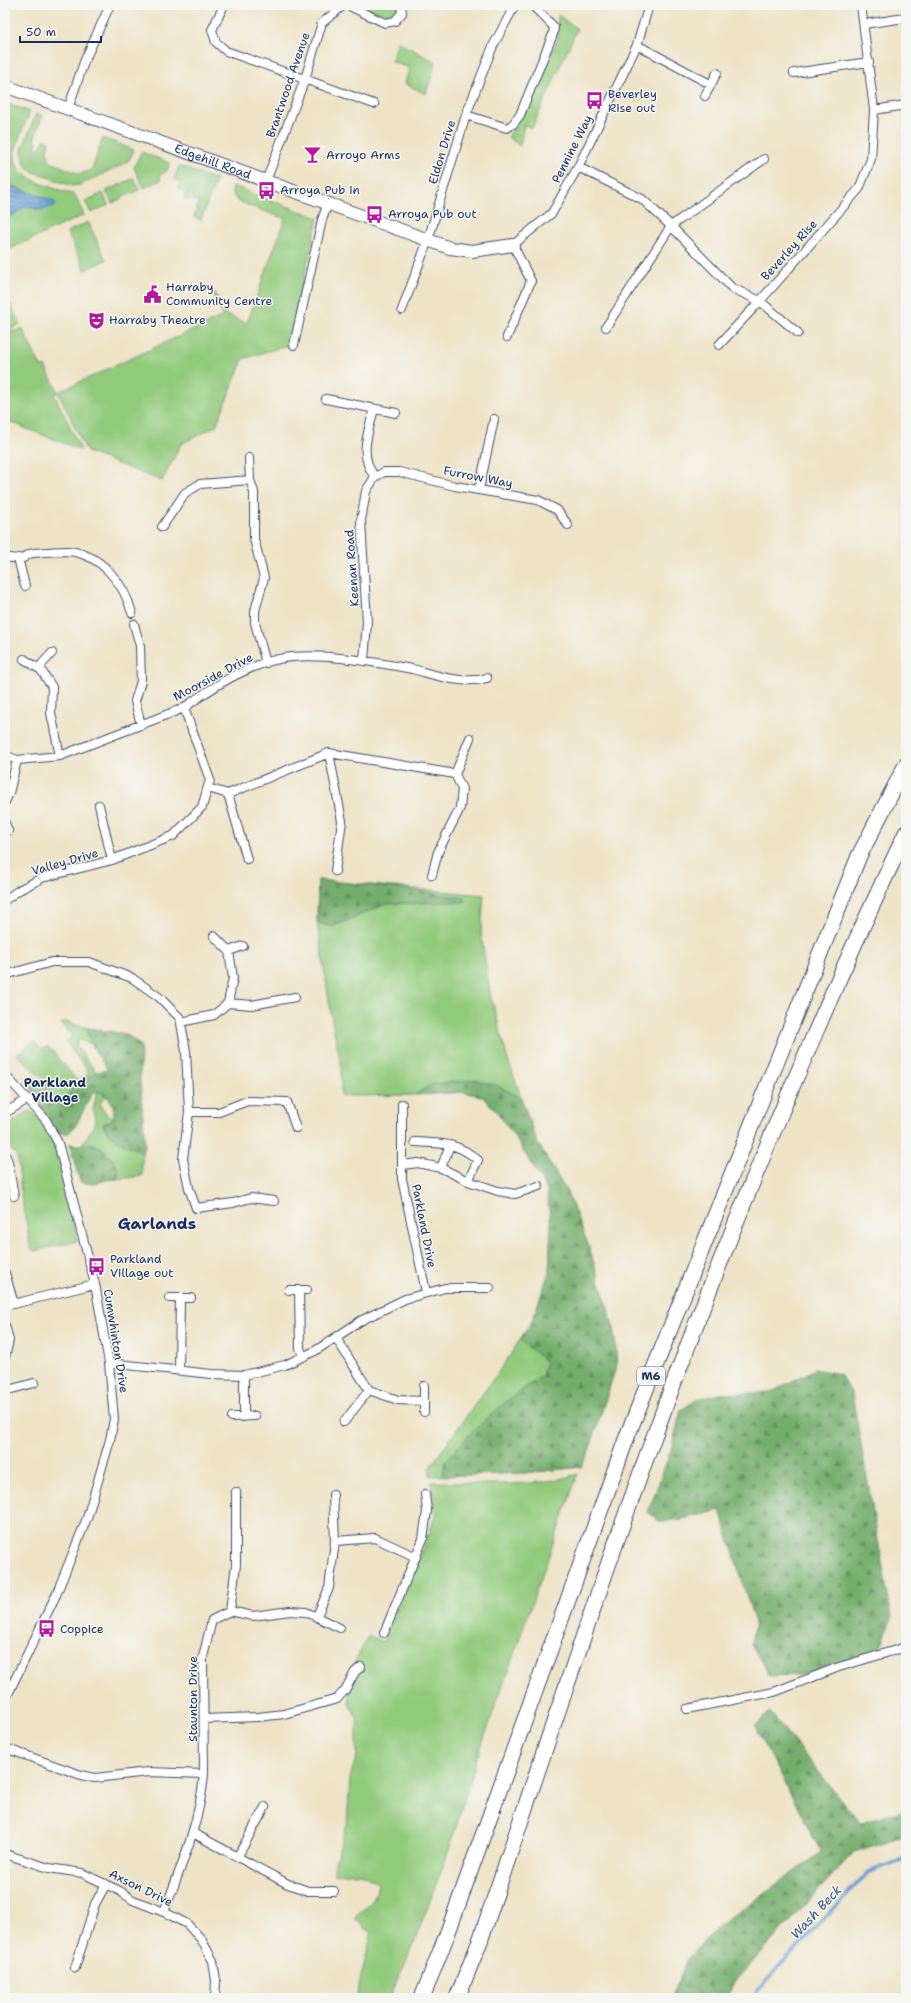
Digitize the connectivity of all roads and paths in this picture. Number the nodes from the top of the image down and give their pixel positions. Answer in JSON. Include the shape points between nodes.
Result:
{"nodes":[{"id":1,"x":110,"y":5,"type":"edge"},
{"id":2,"x":224,"y":5,"type":"edge"},
{"id":3,"x":345,"y":5,"type":"edge"},
{"id":4,"x":401,"y":5,"type":"edge"},
{"id":5,"x":515,"y":5,"type":"edge"},
{"id":6,"x":532,"y":5,"type":"edge"},
{"id":7,"x":649,"y":5,"type":"edge"},
{"id":8,"x":861,"y":5,"type":"edge"},
{"id":9,"x":905,"y":18,"type":"edge"},
{"id":10,"x":864,"y":24,"type":"junction"},
{"id":11,"x":637,"y":45,"type":"junction"},
{"id":12,"x":869,"y":62,"type":"junction"},
{"id":13,"x":717,"y":73,"type":"dead end"},
{"id":14,"x":794,"y":73,"type":"dead end"},
{"id":15,"x":304,"y":78,"type":"junction"},
{"id":16,"x":710,"y":84,"type":"junction"},
{"id":17,"x":5,"y":86,"type":"edge"},
{"id":18,"x":705,"y":96,"type":"dead end"},
{"id":19,"x":374,"y":104,"type":"dead end"},
{"id":20,"x":906,"y":105,"type":"edge"},
{"id":21,"x":68,"y":108,"type":"junction"},
{"id":22,"x":874,"y":110,"type":"junction"},
{"id":23,"x":466,"y":114,"type":"junction"},
{"id":24,"x":764,"y":159,"type":"dead end"},
{"id":25,"x":578,"y":166,"type":"junction"},
{"id":26,"x":266,"y":181,"type":"junction"},
{"id":27,"x":328,"y":203,"type":"junction"},
{"id":28,"x":671,"y":226,"type":"junction"},
{"id":29,"x":428,"y":240,"type":"junction"},
{"id":30,"x":513,"y":245,"type":"junction"},
{"id":31,"x":760,"y":300,"type":"junction"},
{"id":32,"x":402,"y":310,"type":"dead end"},
{"id":33,"x":606,"y":327,"type":"dead end"},
{"id":34,"x":798,"y":333,"type":"dead end"},
{"id":35,"x":508,"y":337,"type":"dead end"},
{"id":36,"x":294,"y":345,"type":"dead end"},
{"id":37,"x":719,"y":345,"type":"dead end"},
{"id":38,"x":326,"y":399,"type":"dead end"},
{"id":39,"x":374,"y":409,"type":"junction"},
{"id":40,"x":396,"y":413,"type":"dead end"},
{"id":41,"x":494,"y":419,"type":"dead end"},
{"id":42,"x":249,"y":458,"type":"dead end"},
{"id":43,"x":374,"y":477,"type":"junction"},
{"id":44,"x":250,"y":480,"type":"junction"},
{"id":45,"x":479,"y":490,"type":"junction"},
{"id":46,"x":568,"y":525,"type":"dead end"},
{"id":47,"x":162,"y":527,"type":"dead end"},
{"id":48,"x":5,"y":557,"type":"edge"},
{"id":49,"x":18,"y":558,"type":"junction"},
{"id":50,"x":25,"y":586,"type":"dead end"},
{"id":51,"x":132,"y":613,"type":"dead end"},
{"id":52,"x":134,"y":624,"type":"dead end"},
{"id":53,"x":52,"y":652,"type":"dead end"},
{"id":54,"x":24,"y":659,"type":"dead end"},
{"id":55,"x":364,"y":661,"type":"junction"},
{"id":56,"x":266,"y":663,"type":"junction"},
{"id":57,"x":41,"y":670,"type":"junction"},
{"id":58,"x":486,"y":678,"type":"dead end"},
{"id":59,"x":184,"y":708,"type":"junction"},
{"id":60,"x":141,"y":725,"type":"junction"},
{"id":61,"x":470,"y":738,"type":"dead end"},
{"id":62,"x":329,"y":753,"type":"junction"},
{"id":63,"x":5,"y":755,"type":"edge"},
{"id":64,"x":60,"y":756,"type":"junction"},
{"id":65,"x":17,"y":760,"type":"junction"},
{"id":66,"x":906,"y":765,"type":"edge"},
{"id":67,"x":455,"y":774,"type":"junction"},
{"id":68,"x":208,"y":788,"type":"junction"},
{"id":69,"x":228,"y":794,"type":"junction"},
{"id":70,"x":5,"y":802,"type":"edge"},
{"id":71,"x":99,"y":805,"type":"dead end"},
{"id":72,"x":906,"y":833,"type":"edge"},
{"id":73,"x":247,"y":859,"type":"dead end"},
{"id":74,"x":112,"y":860,"type":"junction"},
{"id":75,"x":335,"y":871,"type":"dead end"},
{"id":76,"x":432,"y":875,"type":"dead end"},
{"id":77,"x":5,"y":900,"type":"edge"},
{"id":78,"x":214,"y":936,"type":"dead end"},
{"id":79,"x":243,"y":946,"type":"dead end"},
{"id":80,"x":229,"y":951,"type":"junction"},
{"id":81,"x":5,"y":975,"type":"edge"},
{"id":82,"x":295,"y":997,"type":"dead end"},
{"id":83,"x":228,"y":1003,"type":"junction"},
{"id":84,"x":181,"y":1022,"type":"junction"},
{"id":85,"x":5,"y":1075,"type":"edge"},
{"id":86,"x":28,"y":1098,"type":"junction"},
{"id":87,"x":402,"y":1104,"type":"dead end"},
{"id":88,"x":189,"y":1112,"type":"junction"},
{"id":89,"x":5,"y":1113,"type":"edge"},
{"id":90,"x":296,"y":1128,"type":"dead end"},
{"id":91,"x":415,"y":1142,"type":"dead end"},
{"id":92,"x":450,"y":1145,"type":"junction"},
{"id":93,"x":5,"y":1154,"type":"edge"},
{"id":94,"x":402,"y":1165,"type":"junction"},
{"id":95,"x":442,"y":1168,"type":"junction"},
{"id":96,"x":468,"y":1181,"type":"junction"},
{"id":97,"x":539,"y":1186,"type":"dead end"},
{"id":98,"x":14,"y":1196,"type":"dead end"},
{"id":99,"x":274,"y":1201,"type":"dead end"},
{"id":100,"x":5,"y":1273,"type":"edge"},
{"id":101,"x":95,"y":1284,"type":"junction"},
{"id":102,"x":490,"y":1288,"type":"dead end"},
{"id":103,"x":289,"y":1290,"type":"dead end"},
{"id":104,"x":426,"y":1292,"type":"junction"},
{"id":105,"x":169,"y":1298,"type":"dead end"},
{"id":106,"x":180,"y":1298,"type":"junction"},
{"id":107,"x":191,"y":1298,"type":"dead end"},
{"id":108,"x":14,"y":1304,"type":"junction"},
{"id":109,"x":5,"y":1306,"type":"edge"},
{"id":110,"x":5,"y":1325,"type":"edge"},
{"id":111,"x":336,"y":1338,"type":"junction"},
{"id":112,"x":303,"y":1357,"type":"junction"},
{"id":113,"x":5,"y":1358,"type":"edge"},
{"id":114,"x":109,"y":1363,"type":"junction"},
{"id":115,"x":179,"y":1370,"type":"junction"},
{"id":116,"x":244,"y":1374,"type":"junction"},
{"id":117,"x":5,"y":1380,"type":"edge"},
{"id":118,"x":34,"y":1383,"type":"dead end"},
{"id":119,"x":424,"y":1386,"type":"dead end"},
{"id":120,"x":7,"y":1390,"type":"edge"},
{"id":121,"x":369,"y":1390,"type":"junction"},
{"id":122,"x":424,"y":1401,"type":"junction"},
{"id":123,"x":424,"y":1412,"type":"dead end"},
{"id":124,"x":255,"y":1416,"type":"dead end"},
{"id":125,"x":232,"y":1417,"type":"dead end"},
{"id":126,"x":244,"y":1417,"type":"junction"},
{"id":127,"x":344,"y":1422,"type":"dead end"},
{"id":128,"x":236,"y":1492,"type":"dead end"},
{"id":129,"x":425,"y":1494,"type":"dead end"},
{"id":130,"x":333,"y":1495,"type":"dead end"},
{"id":131,"x":335,"y":1541,"type":"junction"},
{"id":132,"x":416,"y":1557,"type":"junction"},
{"id":133,"x":230,"y":1611,"type":"junction"},
{"id":134,"x":316,"y":1616,"type":"junction"},
{"id":135,"x":340,"y":1628,"type":"dead end"},
{"id":136,"x":384,"y":1634,"type":"dead end"},
{"id":137,"x":906,"y":1647,"type":"edge"},
{"id":138,"x":361,"y":1667,"type":"dead end"},
{"id":139,"x":5,"y":1700,"type":"edge"},
{"id":140,"x":687,"y":1709,"type":"dead end"},
{"id":141,"x":204,"y":1719,"type":"junction"},
{"id":142,"x":5,"y":1748,"type":"edge"},
{"id":143,"x":204,"y":1774,"type":"junction"},
{"id":144,"x":265,"y":1807,"type":"dead end"},
{"id":145,"x":193,"y":1833,"type":"junction"},
{"id":146,"x":5,"y":1854,"type":"edge"},
{"id":147,"x":238,"y":1856,"type":"junction"},
{"id":148,"x":106,"y":1884,"type":"junction"},
{"id":149,"x":334,"y":1891,"type":"dead end"},
{"id":150,"x":164,"y":1912,"type":"junction"},
{"id":151,"x":75,"y":1968,"type":"dead end"},
{"id":152,"x":215,"y":1998,"type":"edge"},
{"id":153,"x":422,"y":1998,"type":"edge"},
{"id":154,"x":457,"y":1998,"type":"edge"}],
"edges":[{"from":1,"to":21,"type":"street","via":[[84,62]]},
{"from":2,"to":15,"type":"street","via":[[212,30],[220,47],[240,57]]},
{"from":3,"to":4,"type":"street","via":[[385,23],[395,21],[402,13]]},
{"from":3,"to":15,"type":"street","name":"Brantwood Avenue","via":[[322,23]]},
{"from":5,"to":23,"type":"street","name":"Eldon Drive","via":[[493,46]]},
{"from":6,"to":23,"type":"street","via":[[554,27],[520,115],[514,124],[507,128]]},
{"from":7,"to":11,"type":"street","name":"Pennine Way"},
{"from":8,"to":10,"type":"street","name":"Beverley Rise"},
{"from":9,"to":10,"type":"street"},
{"from":10,"to":12,"type":"street","name":"Beverley Rise"},
{"from":11,"to":16,"type":"street"},
{"from":11,"to":25,"type":"street","name":"Pennine Way"},
{"from":12,"to":14,"type":"street"},
{"from":12,"to":22,"type":"street","name":"Beverley Rise"},
{"from":13,"to":16,"type":"street"},
{"from":15,"to":19,"type":"street"},
{"from":15,"to":26,"type":"street","name":"Brantwood Avenue"},
{"from":16,"to":18,"type":"street"},
{"from":17,"to":21,"type":"street","name":"Edgehill Road"},
{"from":20,"to":22,"type":"street"},
{"from":21,"to":26,"type":"street","name":"Edgehill Road"},
{"from":22,"to":31,"type":"street","name":"Beverley Rise","via":[[871,159],[859,189]]},
{"from":23,"to":29,"type":"street","name":"Eldon Drive"},
{"from":24,"to":28,"type":"street"},
{"from":25,"to":28,"type":"street","via":[[642,199]]},
{"from":25,"to":30,"type":"street","name":"Pennine Way","via":[[552,213]]},
{"from":26,"to":27,"type":"street","name":"Edgehill Road"},
{"from":27,"to":29,"type":"street","name":"Edgehill Road"},
{"from":27,"to":36,"type":"street"},
{"from":28,"to":31,"type":"street","via":[[732,288]]},
{"from":28,"to":33,"type":"street"},
{"from":29,"to":30,"type":"street","name":"Edgehill Road","via":[[450,248],[472,251]]},
{"from":29,"to":32,"type":"street","name":"Eldon Drive"},
{"from":30,"to":35,"type":"street","via":[[531,281]]},
{"from":31,"to":34,"type":"street"},
{"from":31,"to":37,"type":"street","name":"Beverley Rise"},
{"from":38,"to":39,"type":"street"},
{"from":39,"to":40,"type":"street"},
{"from":39,"to":43,"type":"street","via":[[364,458]]},
{"from":41,"to":45,"type":"street"},
{"from":42,"to":44,"type":"street"},
{"from":43,"to":45,"type":"street","name":"Furrow Way","via":[[393,471]]},
{"from":43,"to":55,"type":"street","name":"Keenan Road","via":[[366,491],[360,521],[367,622]]},
{"from":44,"to":47,"type":"street","via":[[200,484],[185,493]]},
{"from":44,"to":56,"type":"street","via":[[254,492],[254,539],[264,578],[255,611],[255,623]]},
{"from":45,"to":46,"type":"street","name":"Furrow Way","via":[[545,502],[557,510]]},
{"from":48,"to":49,"type":"street"},
{"from":49,"to":50,"type":"street"},
{"from":49,"to":51,"type":"street","via":[[30,553],[68,551],[93,559],[118,583]]},
{"from":52,"to":60,"type":"street","via":[[140,646],[141,681],[135,701]]},
{"from":53,"to":57,"type":"street","via":[[42,664]]},
{"from":54,"to":57,"type":"street"},
{"from":55,"to":56,"type":"street","name":"Moorside Drive","via":[[296,657]]},
{"from":55,"to":58,"type":"street","name":"Moorside Drive","via":[[464,681]]},
{"from":56,"to":59,"type":"street","name":"Moorside Drive","via":[[199,696]]},
{"from":57,"to":64,"type":"street","via":[[52,687],[51,713]]},
{"from":59,"to":60,"type":"street","name":"Moorside Drive"},
{"from":59,"to":68,"type":"street","name":"Valley Drive","via":[[210,780]]},
{"from":60,"to":64,"type":"street","name":"Moorside Drive"},
{"from":61,"to":67,"type":"street"},
{"from":62,"to":67,"type":"street"},
{"from":62,"to":69,"type":"street"},
{"from":62,"to":75,"type":"street","via":[[342,821]]},
{"from":63,"to":65,"type":"street","name":"Moorside Drive"},
{"from":64,"to":65,"type":"street","name":"Moorside Drive"},
{"from":65,"to":70,"type":"street"},
{"from":66,"to":153,"type":"highway","number":"M6","via":[[859,856],[628,1434],[451,1925]]},
{"from":67,"to":76,"type":"street","via":[[462,789],[460,808],[438,852]]},
{"from":68,"to":69,"type":"street"},
{"from":68,"to":74,"type":"street","name":"Valley Drive","via":[[202,807],[173,836]]},
{"from":69,"to":73,"type":"street"},
{"from":71,"to":74,"type":"street","name":"Valley Drive"},
{"from":72,"to":154,"type":"highway","number":"M6","via":[[814,1038],[734,1227],[625,1517],[480,1941]]},
{"from":74,"to":77,"type":"street","name":"Valley Drive","via":[[42,878]]},
{"from":78,"to":80,"type":"street"},
{"from":79,"to":80,"type":"street"},
{"from":80,"to":83,"type":"street","via":[[233,978]]},
{"from":81,"to":84,"type":"street","via":[[52,962],[89,962],[132,978],[159,997]]},
{"from":82,"to":83,"type":"street","via":[[252,1006]]},
{"from":83,"to":84,"type":"street","via":[[214,1014]]},
{"from":84,"to":88,"type":"street","via":[[186,1051]]},
{"from":85,"to":86,"type":"street","name":"Cumwhinton Drive"},
{"from":86,"to":89,"type":"street"},
{"from":86,"to":101,"type":"street","name":"Cumwhinton Drive","via":[[46,1120],[58,1143]]},
{"from":87,"to":94,"type":"street","name":"Parkland Drive"},
{"from":88,"to":90,"type":"street","via":[[219,1112],[247,1101],[287,1102]]},
{"from":88,"to":99,"type":"street","via":[[183,1158],[196,1208],[251,1198]]},
{"from":91,"to":92,"type":"street"},
{"from":92,"to":95,"type":"street"},
{"from":92,"to":96,"type":"street","via":[[465,1149],[478,1160]]},
{"from":93,"to":98,"type":"street"},
{"from":94,"to":95,"type":"street","via":[[418,1164]]},
{"from":94,"to":104,"type":"street","name":"Parkland Drive","via":[[402,1179]]},
{"from":95,"to":96,"type":"street"},
{"from":96,"to":97,"type":"street","via":[[515,1194]]},
{"from":100,"to":108,"type":"street"},
{"from":101,"to":108,"type":"street"},
{"from":101,"to":114,"type":"street","name":"Cumwhinton Drive"},
{"from":102,"to":104,"type":"street","via":[[451,1288]]},
{"from":103,"to":112,"type":"street","via":[[303,1290],[300,1348]]},
{"from":104,"to":111,"type":"street","via":[[385,1308]]},
{"from":105,"to":106,"type":"street"},
{"from":106,"to":107,"type":"street"},
{"from":106,"to":115,"type":"street"},
{"from":108,"to":109,"type":"street"},
{"from":110,"to":113,"type":"street","via":[[9,1340]]},
{"from":111,"to":112,"type":"street"},
{"from":111,"to":121,"type":"street"},
{"from":112,"to":116,"type":"street","via":[[285,1365]]},
{"from":114,"to":115,"type":"street"},
{"from":114,"to":139,"type":"street","name":"Cumwhinton Drive","via":[[114,1418],[87,1518],[56,1595]]},
{"from":115,"to":116,"type":"street","via":[[211,1374]]},
{"from":116,"to":126,"type":"street"},
{"from":117,"to":120,"type":"street"},
{"from":118,"to":120,"type":"street"},
{"from":119,"to":122,"type":"street"},
{"from":121,"to":122,"type":"street","via":[[398,1400]]},
{"from":121,"to":127,"type":"street"},
{"from":122,"to":123,"type":"street"},
{"from":124,"to":126,"type":"street"},
{"from":125,"to":126,"type":"street"},
{"from":128,"to":133,"type":"street","via":[[236,1565]]},
{"from":129,"to":132,"type":"street","via":[[427,1511],[423,1539]]},
{"from":130,"to":131,"type":"street"},
{"from":131,"to":132,"type":"street","via":[[375,1538]]},
{"from":131,"to":134,"type":"street","via":[[329,1588]]},
{"from":132,"to":136,"type":"street"},
{"from":133,"to":134,"type":"street","via":[[252,1616],[290,1611],[306,1612]]},
{"from":133,"to":141,"type":"street","name":"Staunton Drive","via":[[212,1620],[203,1657]]},
{"from":134,"to":135,"type":"street"},
{"from":137,"to":140,"type":"street","via":[[837,1668],[774,1692]]},
{"from":138,"to":141,"type":"street","via":[[337,1699],[284,1714]]},
{"from":141,"to":143,"type":"street","name":"Staunton Drive"},
{"from":142,"to":143,"type":"street","via":[[95,1778],[148,1772]]},
{"from":143,"to":145,"type":"street","name":"Staunton Drive","via":[[203,1791]]},
{"from":144,"to":147,"type":"street"},
{"from":145,"to":147,"type":"street"},
{"from":145,"to":150,"type":"street","name":"Staunton Drive"},
{"from":146,"to":148,"type":"street","name":"Axson Drive","via":[[49,1868],[82,1873]]},
{"from":147,"to":149,"type":"street","via":[[288,1884],[308,1891]]},
{"from":148,"to":150,"type":"street","name":"Axson Drive","via":[[133,1900]]},
{"from":148,"to":151,"type":"street","via":[[95,1904]]},
{"from":150,"to":152,"type":"street","name":"Axson Drive","via":[[187,1924],[201,1939],[213,1961]]}]}
